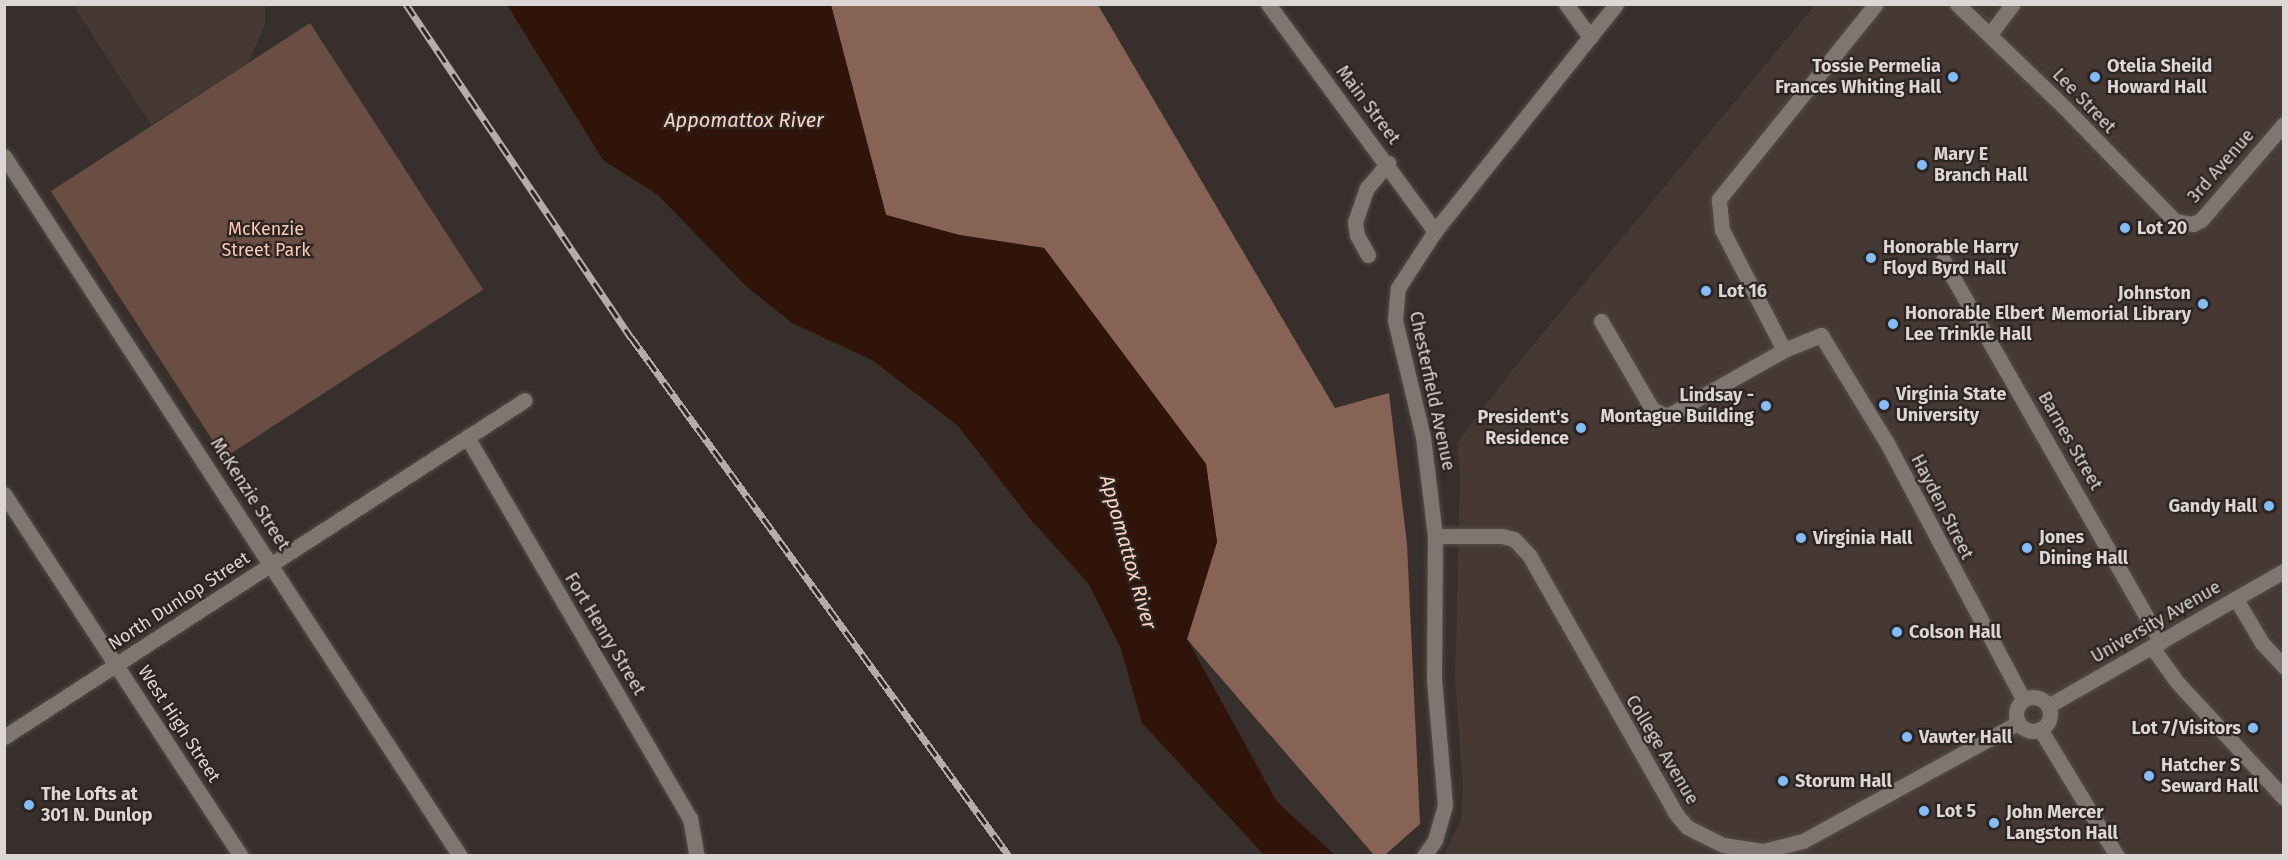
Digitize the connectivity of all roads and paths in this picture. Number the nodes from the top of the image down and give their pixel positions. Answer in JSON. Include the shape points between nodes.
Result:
{"nodes":[{"id":1,"x":1268,"y":4,"type":"edge"},
{"id":2,"x":1566,"y":4,"type":"edge"},
{"id":3,"x":1616,"y":4,"type":"edge"},
{"id":4,"x":1876,"y":4,"type":"edge"},
{"id":5,"x":1957,"y":4,"type":"edge"},
{"id":6,"x":2013,"y":4,"type":"edge"},
{"id":7,"x":1990,"y":34,"type":"junction"},
{"id":8,"x":1590,"y":37,"type":"junction"},
{"id":9,"x":2283,"y":124,"type":"edge"},
{"id":10,"x":4,"y":156,"type":"edge"},
{"id":11,"x":1388,"y":163,"type":"junction"},
{"id":12,"x":2183,"y":223,"type":"joint"},
{"id":13,"x":1435,"y":231,"type":"junction"},
{"id":14,"x":1368,"y":255,"type":"dead end"},
{"id":15,"x":1943,"y":260,"type":"dead end"},
{"id":16,"x":1601,"y":321,"type":"dead end"},
{"id":17,"x":1784,"y":350,"type":"junction"},
{"id":18,"x":525,"y":400,"type":"dead end"},
{"id":19,"x":467,"y":437,"type":"junction"},
{"id":20,"x":4,"y":494,"type":"edge"},
{"id":21,"x":1435,"y":536,"type":"junction"},
{"id":22,"x":272,"y":564,"type":"junction"},
{"id":23,"x":2283,"y":571,"type":"edge"},
{"id":24,"x":2236,"y":599,"type":"junction"},
{"id":25,"x":2156,"y":644,"type":"junction"},
{"id":26,"x":116,"y":664,"type":"junction"},
{"id":27,"x":2283,"y":667,"type":"edge"},
{"id":28,"x":2023,"y":699,"type":"junction"},
{"id":29,"x":2048,"y":706,"type":"junction"},
{"id":30,"x":2018,"y":723,"type":"junction"},
{"id":31,"x":2040,"y":729,"type":"junction"},
{"id":32,"x":4,"y":737,"type":"edge"},
{"id":33,"x":2283,"y":798,"type":"edge"},
{"id":34,"x":241,"y":855,"type":"edge"},
{"id":35,"x":460,"y":855,"type":"edge"},
{"id":36,"x":697,"y":855,"type":"edge"},
{"id":37,"x":1424,"y":855,"type":"edge"},
{"id":38,"x":2117,"y":855,"type":"edge"}],
"edges":[{"from":1,"to":11,"type":"street","name":"Main Street"},
{"from":2,"to":8,"type":"street"},
{"from":3,"to":8,"type":"street","name":"Chesterfield Avenue"},
{"from":4,"to":17,"type":"street","via":[[1719,199],[1722,230]]},
{"from":5,"to":7,"type":"street","name":"Lee Street"},
{"from":6,"to":7,"type":"street"},
{"from":7,"to":12,"type":"street","name":"Lee Street","via":[[2175,221]]},
{"from":8,"to":13,"type":"street","name":"Chesterfield Avenue"},
{"from":9,"to":12,"type":"street","name":"3rd Avenue","via":[[2201,220]]},
{"from":10,"to":22,"type":"street","name":"McKenzie Street"},
{"from":11,"to":13,"type":"street","name":"Main Street"},
{"from":11,"to":14,"type":"street","via":[[1367,188],[1355,222]]},
{"from":13,"to":21,"type":"street","name":"Chesterfield Avenue","via":[[1403,275],[1394,305],[1423,437]]},
{"from":15,"to":25,"type":"street","name":"Barnes Street"},
{"from":16,"to":17,"type":"street","via":[[1652,409],[1667,416]]},
{"from":17,"to":28,"type":"street","name":"Hayden Street","via":[[1821,335],[1887,443]]},
{"from":18,"to":19,"type":"street","name":"North Dunlop Street"},
{"from":19,"to":22,"type":"street","name":"North Dunlop Street"},
{"from":19,"to":36,"type":"street","name":"Fort Henry Street","via":[[690,818]]},
{"from":20,"to":26,"type":"street","name":"West High Street"},
{"from":21,"to":30,"type":"street","name":"College Avenue","via":[[1502,536],[1522,547],[1676,814],[1687,827],[1723,845],[1763,851],[1803,841]]},
{"from":21,"to":37,"type":"street","name":"Chesterfield Avenue","via":[[1434,678],[1446,798],[1442,823]]},
{"from":22,"to":26,"type":"street","name":"North Dunlop Street"},
{"from":22,"to":35,"type":"street","name":"McKenzie Street"},
{"from":23,"to":24,"type":"street","name":"University Avenue"},
{"from":24,"to":25,"type":"street","name":"University Avenue"},
{"from":24,"to":27,"type":"street","via":[[2262,643]]},
{"from":25,"to":29,"type":"street","name":"University Avenue"},
{"from":25,"to":33,"type":"street","name":"Barnes Street","via":[[2177,682]]},
{"from":26,"to":32,"type":"street","name":"North Dunlop Street"},
{"from":26,"to":34,"type":"street","name":"West High Street"},
{"from":28,"to":29,"type":"street","via":[[2039,698]]},
{"from":28,"to":30,"type":"street","via":[[2016,709]]},
{"from":29,"to":31,"type":"street","via":[[2049,720]]},
{"from":30,"to":31,"type":"street","via":[[2025,729]]},
{"from":31,"to":38,"type":"street"}]}
